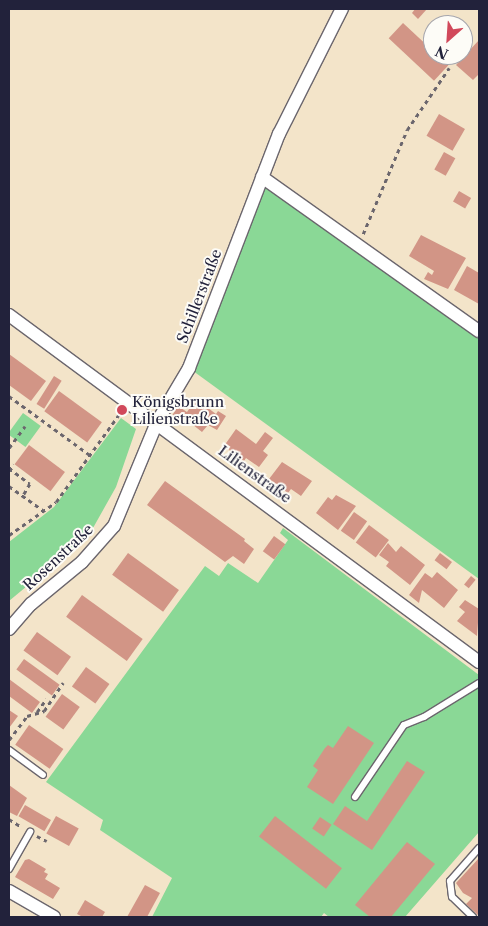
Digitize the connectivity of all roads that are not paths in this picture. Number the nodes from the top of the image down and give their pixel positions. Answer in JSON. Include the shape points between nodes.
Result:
{"nodes":[{"id":1,"x":342,"y":9,"type":"edge"},
{"id":2,"x":262,"y":177,"type":"junction"},
{"id":3,"x":9,"y":315,"type":"edge"},
{"id":4,"x":479,"y":331,"type":"edge"},
{"id":5,"x":156,"y":422,"type":"junction"},
{"id":6,"x":9,"y":629,"type":"edge"},
{"id":7,"x":479,"y":662,"type":"edge"},
{"id":8,"x":479,"y":683,"type":"edge"},
{"id":9,"x":9,"y":750,"type":"edge"},
{"id":10,"x":43,"y":774,"type":"dead end"},
{"id":11,"x":355,"y":797,"type":"dead end"},
{"id":12,"x":30,"y":832,"type":"dead end"},
{"id":13,"x":479,"y":848,"type":"edge"},
{"id":14,"x":9,"y":869,"type":"edge"},
{"id":15,"x":9,"y":891,"type":"edge"},
{"id":16,"x":54,"y":917,"type":"edge"},
{"id":17,"x":473,"y":917,"type":"edge"}],
"edges":[{"from":1,"to":2,"type":"street","name":"Schillerstraße","via":[[279,134]]},
{"from":2,"to":4,"type":"street"},
{"from":2,"to":5,"type":"street","name":"Schillerstraße","via":[[189,368]]},
{"from":3,"to":5,"type":"street","name":"Lilienstraße"},
{"from":5,"to":6,"type":"street","name":"Rosenstraße","via":[[114,526],[82,562],[31,604]]},
{"from":5,"to":7,"type":"street","name":"Lilienstraße"},
{"from":8,"to":11,"type":"lane","via":[[424,717],[404,725]]},
{"from":9,"to":10,"type":"lane"},
{"from":12,"to":14,"type":"lane"},
{"from":13,"to":17,"type":"lane","via":[[450,880],[452,897]]},
{"from":15,"to":16,"type":"street"}]}
